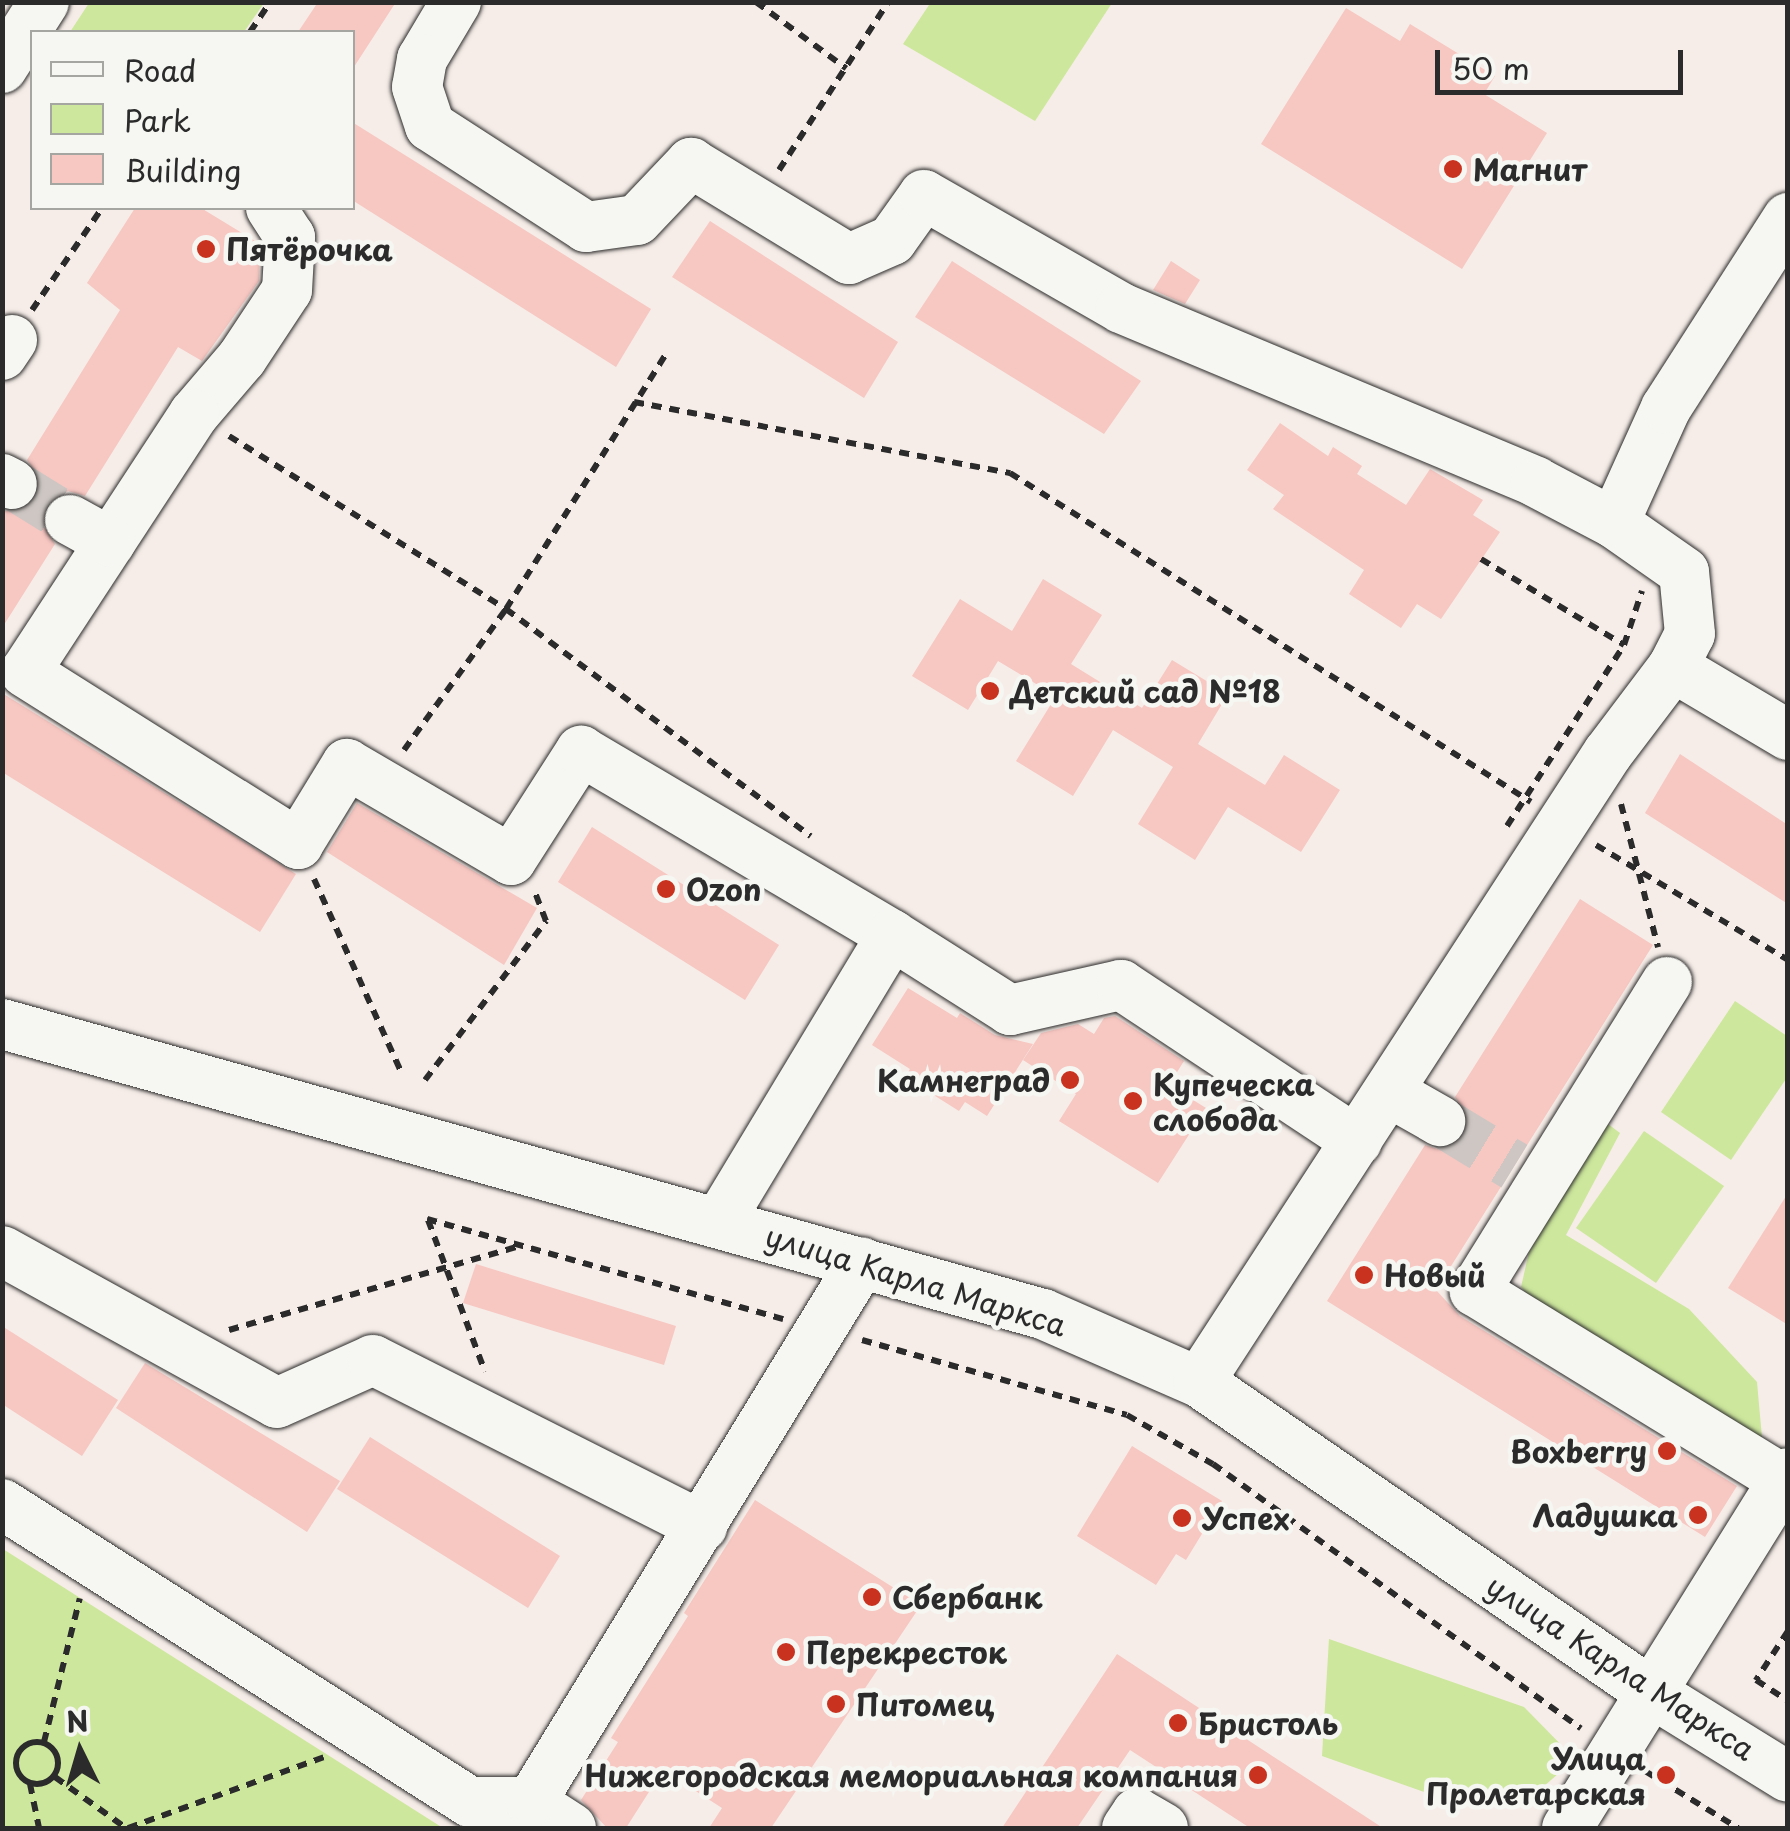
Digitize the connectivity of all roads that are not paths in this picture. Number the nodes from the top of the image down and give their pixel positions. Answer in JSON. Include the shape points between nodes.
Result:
{"nodes":[{"id":1,"x":456,"y":2,"type":"edge"},
{"id":2,"x":272,"y":210,"type":"edge"},
{"id":3,"x":1788,"y":218,"type":"edge"},
{"id":4,"x":1614,"y":523,"type":"junction"},
{"id":5,"x":1673,"y":667,"type":"junction"},
{"id":6,"x":1788,"y":735,"type":"edge"},
{"id":7,"x":892,"y":935,"type":"junction"},
{"id":8,"x":1667,"y":982,"type":"road end"},
{"id":9,"x":2,"y":1024,"type":"edge"},
{"id":10,"x":1389,"y":1092,"type":"junction"},
{"id":11,"x":1440,"y":1121,"type":"tunnel mouth"},
{"id":12,"x":1358,"y":1141,"type":"junction"},
{"id":13,"x":720,"y":1220,"type":"junction"},
{"id":14,"x":2,"y":1251,"type":"edge"},
{"id":15,"x":862,"y":1262,"type":"junction"},
{"id":16,"x":1199,"y":1382,"type":"junction"},
{"id":17,"x":1785,"y":1476,"type":"edge"},
{"id":18,"x":2,"y":1504,"type":"edge"},
{"id":19,"x":702,"y":1526,"type":"junction"},
{"id":20,"x":1650,"y":1692,"type":"junction"},
{"id":21,"x":1788,"y":1777,"type":"edge"},
{"id":22,"x":551,"y":1815,"type":"edge"},
{"id":23,"x":1127,"y":1828,"type":"edge"},
{"id":24,"x":1163,"y":1828,"type":"edge"},
{"id":25,"x":1567,"y":1828,"type":"edge"}],
"edges":[{"from":1,"to":4,"type":"street","via":[[422,58],[417,87],[430,126],[586,226],[637,220],[691,163],[849,259],[892,240],[924,195],[1121,308],[1536,482]]},
{"from":2,"to":7,"type":"street","via":[[290,237],[286,290],[242,358],[90,531],[25,672],[298,844],[347,764],[510,860],[581,750]]},
{"from":3,"to":4,"type":"street","via":[[1666,408]]},
{"from":4,"to":5,"type":"street","via":[[1684,572],[1690,634]]},
{"from":5,"to":6,"type":"street"},
{"from":5,"to":10,"type":"street","via":[[1608,754],[1543,811]]},
{"from":7,"to":12,"type":"street","via":[[1010,1010],[1120,985]]},
{"from":7,"to":13,"type":"street"},
{"from":8,"to":17,"type":"street","via":[[1527,1176],[1475,1291]]},
{"from":9,"to":13,"type":"street","name":"улица Карла Маркса"},
{"from":10,"to":11,"type":"street"},
{"from":10,"to":12,"type":"street"},
{"from":12,"to":16,"type":"street"},
{"from":13,"to":15,"type":"street","name":"улица Карла Маркса"},
{"from":14,"to":19,"type":"street","via":[[278,1403],[373,1360]]},
{"from":15,"to":16,"type":"street","name":"улица Карла Маркса","via":[[1043,1314]]},
{"from":15,"to":19,"type":"street"},
{"from":16,"to":20,"type":"street","name":"улица Карла Маркса"},
{"from":17,"to":20,"type":"street"},
{"from":18,"to":22,"type":"street","via":[[470,1802]]},
{"from":19,"to":22,"type":"street"},
{"from":20,"to":21,"type":"street","name":"улица Карла Маркса"},
{"from":20,"to":25,"type":"street"},
{"from":23,"to":24,"type":"street","via":[[1137,1813]]}]}
